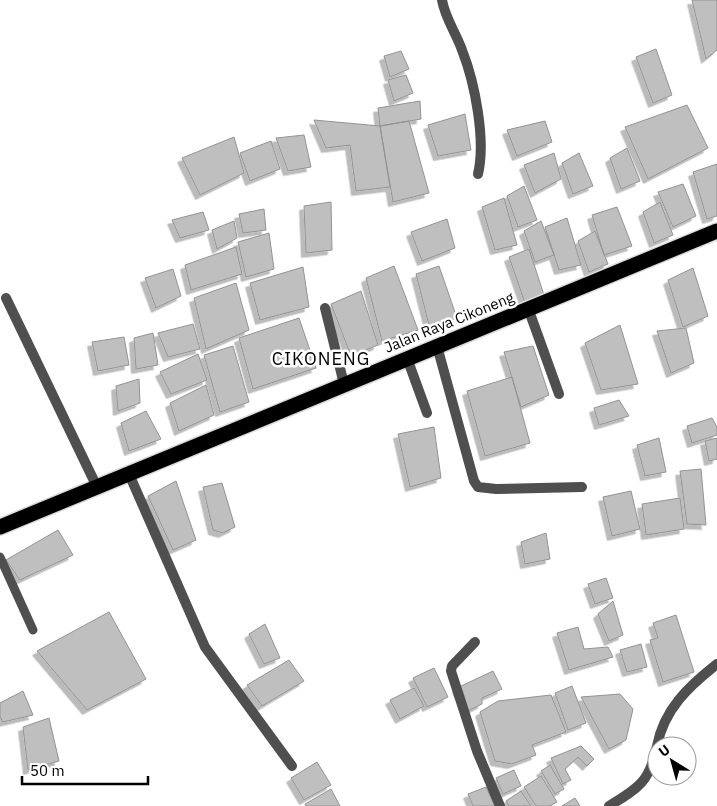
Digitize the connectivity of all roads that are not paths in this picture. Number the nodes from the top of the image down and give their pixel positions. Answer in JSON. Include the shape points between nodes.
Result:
{"nodes":[{"id":1,"x":442,"y":0,"type":"edge"},
{"id":2,"x":478,"y":174,"type":"dead end"},
{"id":3,"x":717,"y":231,"type":"edge"},
{"id":4,"x":6,"y":298,"type":"dead end"},
{"id":5,"x":325,"y":308,"type":"dead end"},
{"id":6,"x":528,"y":308,"type":"junction"},
{"id":7,"x":437,"y":346,"type":"junction"},
{"id":8,"x":408,"y":358,"type":"junction"},
{"id":9,"x":344,"y":384,"type":"junction"},
{"id":10,"x":559,"y":394,"type":"dead end"},
{"id":11,"x":427,"y":413,"type":"dead end"},
{"id":12,"x":129,"y":474,"type":"junction"},
{"id":13,"x":96,"y":487,"type":"junction"},
{"id":14,"x":582,"y":487,"type":"dead end"},
{"id":15,"x":0,"y":527,"type":"edge"},
{"id":16,"x":0,"y":557,"type":"edge"},
{"id":17,"x":33,"y":630,"type":"dead end"},
{"id":18,"x":475,"y":642,"type":"dead end"},
{"id":19,"x":717,"y":664,"type":"edge"},
{"id":20,"x":661,"y":736,"type":"edge"},
{"id":21,"x":292,"y":766,"type":"dead end"},
{"id":22,"x":647,"y":778,"type":"edge"},
{"id":23,"x":500,"y":806,"type":"edge"},
{"id":24,"x":609,"y":806,"type":"edge"}],
"edges":[{"from":1,"to":2,"type":"street","via":[[448,22],[463,52],[480,127],[482,158]]},
{"from":3,"to":6,"type":"highway","name":"Jalan Raya Cikoneng"},
{"from":4,"to":13,"type":"street"},
{"from":5,"to":9,"type":"street"},
{"from":6,"to":7,"type":"highway","name":"Jalan Raya Cikoneng"},
{"from":6,"to":10,"type":"street"},
{"from":7,"to":8,"type":"highway","name":"Jalan Raya Cikoneng"},
{"from":7,"to":14,"type":"street","via":[[478,487]]},
{"from":8,"to":9,"type":"highway","name":"Jalan Raya Cikoneng"},
{"from":8,"to":11,"type":"street"},
{"from":9,"to":12,"type":"highway","name":"Jalan Raya Cikoneng"},
{"from":12,"to":13,"type":"highway","name":"Jalan Raya Cikoneng"},
{"from":12,"to":21,"type":"street","via":[[205,647]]},
{"from":13,"to":15,"type":"highway","name":"Jalan Raya Cikoneng"},
{"from":16,"to":17,"type":"lane"},
{"from":18,"to":23,"type":"street","via":[[451,671],[477,751]]},
{"from":19,"to":20,"type":"street","via":[[690,686],[670,710]]},
{"from":22,"to":24,"type":"street"}]}
